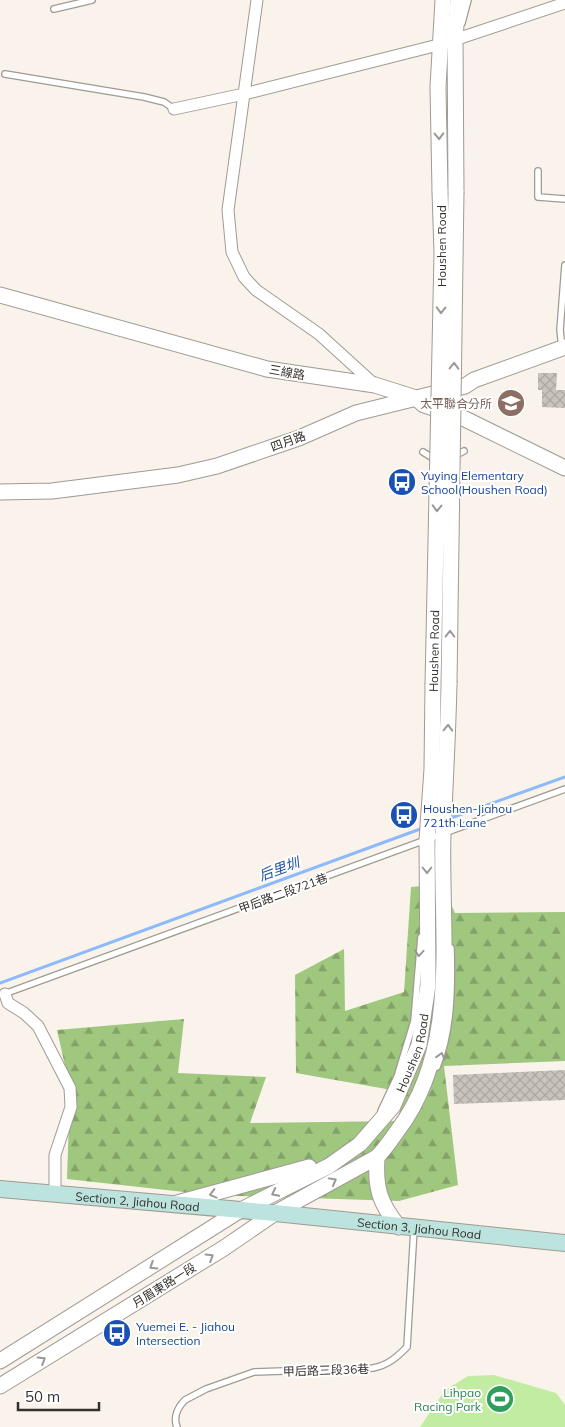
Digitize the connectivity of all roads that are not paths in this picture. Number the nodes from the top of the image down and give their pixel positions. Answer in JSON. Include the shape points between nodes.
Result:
{"nodes":[{"id":1,"x":92,"y":0,"type":"edge"},
{"id":2,"x":256,"y":0,"type":"edge"},
{"id":3,"x":443,"y":0,"type":"edge"},
{"id":4,"x":458,"y":0,"type":"edge"},
{"id":5,"x":468,"y":0,"type":"edge"},
{"id":6,"x":565,"y":3,"type":"edge"},
{"id":7,"x":54,"y":9,"type":"dead end"},
{"id":8,"x":449,"y":41,"type":"junction"},
{"id":9,"x":5,"y":74,"type":"dead end"},
{"id":10,"x":244,"y":94,"type":"junction"},
{"id":11,"x":174,"y":109,"type":"joint"},
{"id":12,"x":538,"y":171,"type":"dead end"},
{"id":13,"x":565,"y":199,"type":"edge"},
{"id":14,"x":565,"y":265,"type":"edge"},
{"id":15,"x":0,"y":295,"type":"edge"},
{"id":16,"x":564,"y":347,"type":"edge"},
{"id":17,"x":375,"y":385,"type":"junction"},
{"id":18,"x":416,"y":398,"type":"junction"},
{"id":19,"x":464,"y":451,"type":"dead end"},
{"id":20,"x":423,"y":452,"type":"dead end"},
{"id":21,"x":565,"y":468,"type":"edge"},
{"id":22,"x":0,"y":492,"type":"edge"},
{"id":23,"x":565,"y":789,"type":"edge"},
{"id":24,"x":443,"y":835,"type":"junction"},
{"id":25,"x":427,"y":840,"type":"junction"},
{"id":26,"x":2,"y":995,"type":"edge"},
{"id":27,"x":344,"y":1155,"type":"junction"},
{"id":28,"x":376,"y":1157,"type":"junction"},
{"id":29,"x":0,"y":1189,"type":"edge"},
{"id":30,"x":55,"y":1194,"type":"junction"},
{"id":31,"x":173,"y":1204,"type":"junction"},
{"id":32,"x":239,"y":1211,"type":"junction"},
{"id":33,"x":275,"y":1213,"type":"junction"},
{"id":34,"x":407,"y":1228,"type":"junction"},
{"id":35,"x":565,"y":1243,"type":"edge"},
{"id":36,"x":0,"y":1361,"type":"edge"},
{"id":37,"x":0,"y":1386,"type":"edge"},
{"id":38,"x":177,"y":1427,"type":"edge"}],
"edges":[{"from":1,"to":7,"type":"lane"},
{"from":2,"to":10,"type":"street"},
{"from":3,"to":8,"type":"street","name":"Houshen Road"},
{"from":4,"to":8,"type":"street","name":"Houshen Road"},
{"from":5,"to":8,"type":"lane","via":[[467,11]]},
{"from":6,"to":8,"type":"street"},
{"from":8,"to":10,"type":"street"},
{"from":24,"to":8,"type":"street","name":"Houshen Road","one_way":true,"bridge":true,"via":[[450,683],[456,192]]},
{"from":8,"to":25,"type":"street","name":"Houshen Road","one_way":true,"bridge":true,"via":[[438,87],[442,253],[432,769]]},
{"from":9,"to":11,"type":"lane","via":[[151,99]]},
{"from":10,"to":11,"type":"street"},
{"from":10,"to":17,"type":"street","via":[[228,210],[232,252],[237,266],[256,290],[319,334]]},
{"from":12,"to":13,"type":"lane","via":[[538,197]]},
{"from":14,"to":16,"type":"lane","via":[[560,330]]},
{"from":15,"to":17,"type":"street","name":"三線路","via":[[267,369]]},
{"from":16,"to":18,"type":"street","name":"四月路","via":[[465,386]]},
{"from":17,"to":18,"type":"street","name":"三線路"},
{"from":18,"to":21,"type":"street","name":"三線路","via":[[424,405],[496,432]]},
{"from":18,"to":22,"type":"street","name":"四月路","via":[[356,413],[299,438],[216,466],[178,475],[52,491]]},
{"from":19,"to":20,"type":"lane","via":[[446,460],[433,460]]},
{"from":23,"to":24,"type":"lane","name":"甲后路二段721巷"},
{"from":24,"to":25,"type":"lane","name":"甲后路二段721巷"},
{"from":28,"to":24,"type":"street","name":"Houshen Road","one_way":true,"via":[[410,1113],[436,1044],[444,985]]},
{"from":25,"to":26,"type":"lane","name":"甲后路二段721巷"},
{"from":25,"to":27,"type":"street","name":"Houshen Road","one_way":true,"via":[[428,985],[419,1045],[393,1106],[360,1144]]},
{"from":26,"to":30,"type":"street","via":[[8,1004],[24,1012],[38,1026],[70,1088],[71,1107],[55,1155]]},
{"from":27,"to":31,"type":"street","one_way":true},
{"from":27,"to":32,"type":"street","name":"Houshen Road","one_way":true,"via":[[329,1166]]},
{"from":33,"to":28,"type":"street","name":"Houshen Road","one_way":true},
{"from":28,"to":34,"type":"street","via":[[375,1182],[388,1214]]},
{"from":29,"to":30,"type":"main road","name":"Section 2, Jiahou Road"},
{"from":30,"to":31,"type":"main road","name":"Section 2, Jiahou Road"},
{"from":31,"to":32,"type":"main road","name":"Section 2, Jiahou Road"},
{"from":32,"to":33,"type":"main road","name":"Section 2, Jiahou Road"},
{"from":32,"to":36,"type":"street","name":"月眉東路一段","one_way":true},
{"from":33,"to":34,"type":"main road","name":"Section 3, Jiahou Road"},
{"from":37,"to":33,"type":"street","name":"月眉東路一段","one_way":true},
{"from":34,"to":35,"type":"main road","name":"Section 3, Jiahou Road"},
{"from":34,"to":38,"type":"lane","name":"甲后路三段36巷","via":[[407,1347],[397,1358],[373,1368],[254,1372],[231,1379],[180,1405],[174,1420]]}]}
